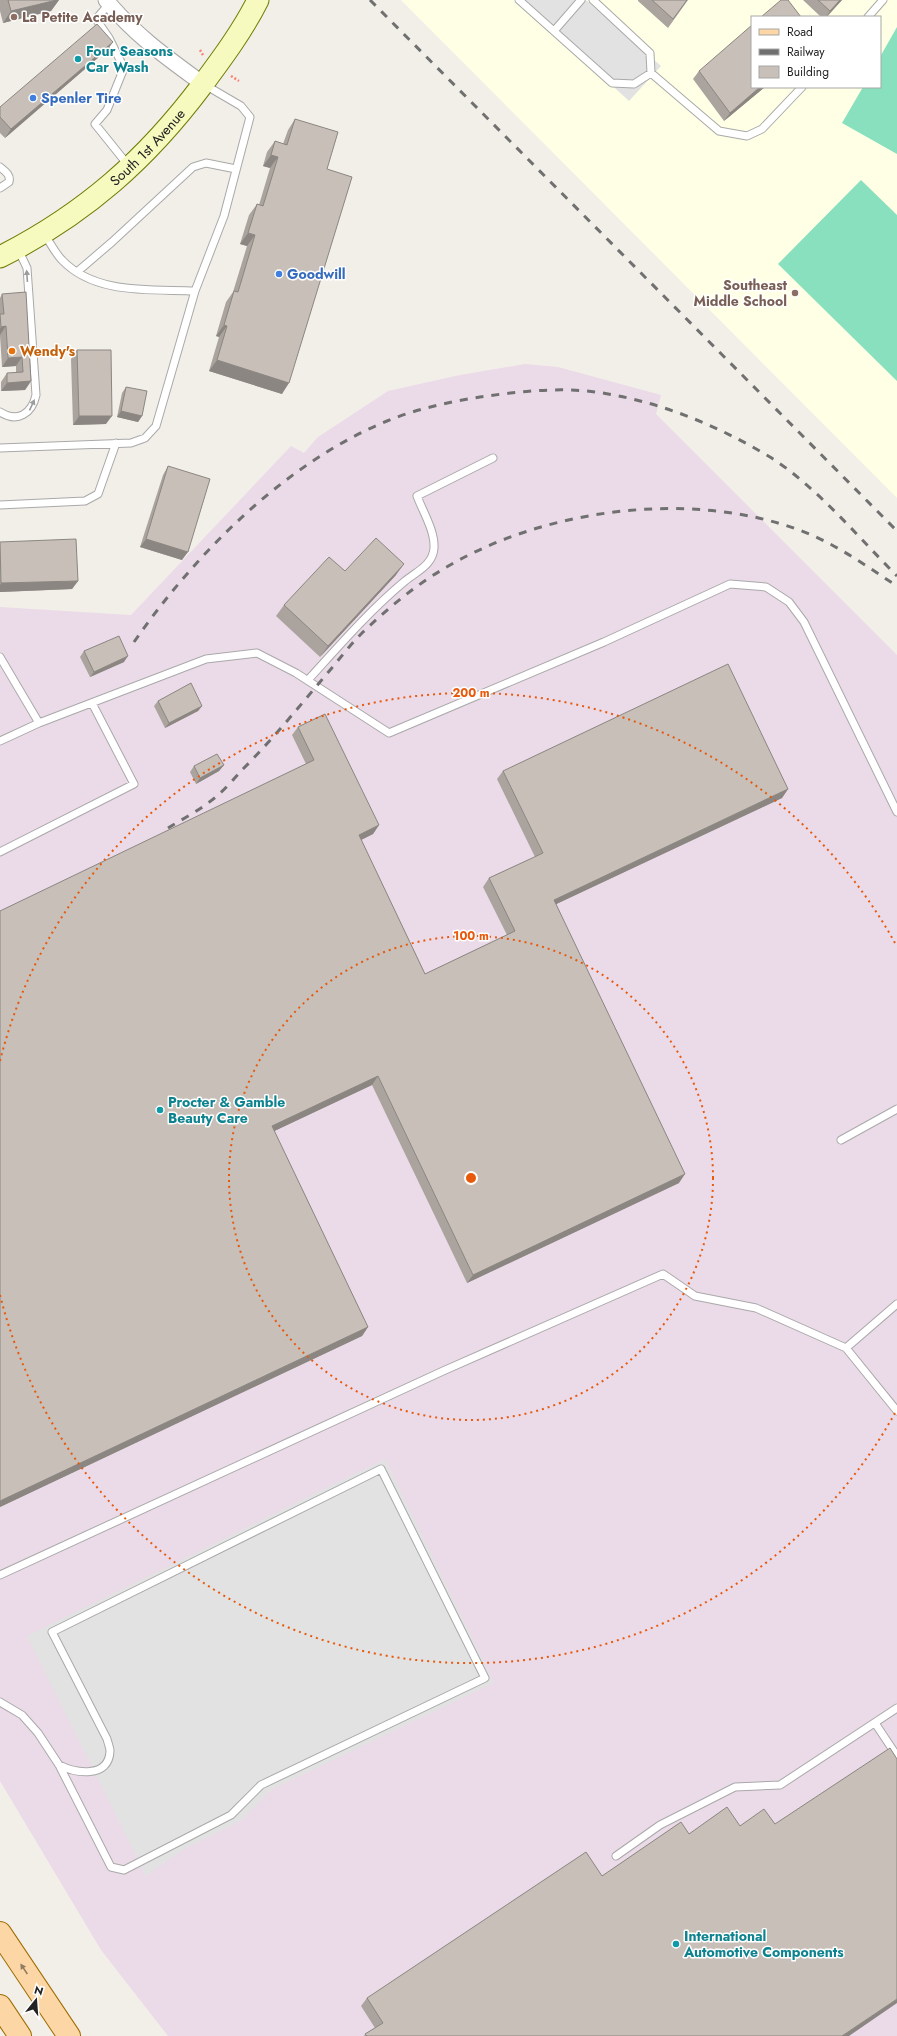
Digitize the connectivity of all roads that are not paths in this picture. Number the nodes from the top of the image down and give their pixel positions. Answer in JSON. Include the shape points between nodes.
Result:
{"nodes":[{"id":1,"x":258,"y":0,"type":"edge"},
{"id":2,"x":519,"y":0,"type":"edge"},
{"id":3,"x":581,"y":0,"type":"edge"},
{"id":4,"x":593,"y":0,"type":"edge"},
{"id":5,"x":883,"y":0,"type":"edge"},
{"id":6,"x":108,"y":2,"type":"edge"},
{"id":7,"x":869,"y":16,"type":"edge"},
{"id":8,"x":554,"y":31,"type":"junction"},
{"id":9,"x":651,"y":73,"type":"junction"},
{"id":10,"x":203,"y":84,"type":"junction"},
{"id":11,"x":801,"y":88,"type":"edge"},
{"id":12,"x":0,"y":167,"type":"edge"},
{"id":13,"x":130,"y":167,"type":"junction"},
{"id":14,"x":236,"y":169,"type":"junction"},
{"id":15,"x":0,"y":188,"type":"edge"},
{"id":16,"x":43,"y":233,"type":"junction"},
{"id":17,"x":9,"y":253,"type":"edge"},
{"id":18,"x":77,"y":272,"type":"junction"},
{"id":19,"x":195,"y":291,"type":"junction"},
{"id":20,"x":0,"y":412,"type":"edge"},
{"id":21,"x":116,"y":443,"type":"junction"},
{"id":22,"x":0,"y":448,"type":"edge"},
{"id":23,"x":493,"y":458,"type":"dead end"},
{"id":24,"x":0,"y":505,"type":"edge"},
{"id":25,"x":0,"y":657,"type":"edge"},
{"id":26,"x":308,"y":680,"type":"junction"},
{"id":27,"x":92,"y":702,"type":"junction"},
{"id":28,"x":39,"y":723,"type":"junction"},
{"id":29,"x":0,"y":741,"type":"edge"},
{"id":30,"x":897,"y":812,"type":"edge"},
{"id":31,"x":0,"y":852,"type":"edge"},
{"id":32,"x":897,"y":1109,"type":"edge"},
{"id":33,"x":841,"y":1140,"type":"dead end"},
{"id":34,"x":897,"y":1304,"type":"edge"},
{"id":35,"x":846,"y":1348,"type":"junction"},
{"id":36,"x":897,"y":1411,"type":"edge"},
{"id":37,"x":0,"y":1574,"type":"edge"},
{"id":38,"x":0,"y":1702,"type":"edge"},
{"id":39,"x":897,"y":1708,"type":"edge"},
{"id":40,"x":875,"y":1723,"type":"junction"},
{"id":41,"x":897,"y":1756,"type":"edge"},
{"id":42,"x":59,"y":1765,"type":"junction"},
{"id":43,"x":616,"y":1856,"type":"dead end"},
{"id":44,"x":0,"y":1933,"type":"edge"},
{"id":45,"x":0,"y":2006,"type":"edge"},
{"id":46,"x":20,"y":2036,"type":"edge"},
{"id":47,"x":69,"y":2036,"type":"edge"}],
"edges":[{"from":1,"to":10,"type":"main road","name":"South 1st Avenue"},
{"from":2,"to":8,"type":"lane"},
{"from":3,"to":8,"type":"lane"},
{"from":4,"to":9,"type":"lane","via":[[650,53]]},
{"from":5,"to":7,"type":"lane"},
{"from":6,"to":10,"type":"street","via":[[153,48]]},
{"from":6,"to":13,"type":"lane","via":[[96,19],[124,68],[107,110],[95,124]]},
{"from":8,"to":9,"type":"lane","via":[[612,83],[634,84]]},
{"from":9,"to":11,"type":"lane","via":[[718,131],[747,136],[762,129]]},
{"from":10,"to":13,"type":"main road","name":"South 1st Avenue","via":[[167,130]]},
{"from":10,"to":14,"type":"lane","via":[[241,106],[250,117]]},
{"from":12,"to":15,"type":"lane","via":[[10,179]]},
{"from":13,"to":16,"type":"main road","name":"South 1st Avenue","via":[[91,200]]},
{"from":14,"to":18,"type":"lane","via":[[206,164],[193,167]]},
{"from":14,"to":19,"type":"lane","via":[[224,216]]},
{"from":16,"to":17,"type":"main road","name":"South 1st Avenue"},
{"from":16,"to":18,"type":"lane","via":[[61,259]]},
{"from":20,"to":17,"type":"lane","one_way":true,"via":[[5,415],[26,414],[32,408],[36,395],[27,268]]},
{"from":18,"to":19,"type":"lane","via":[[94,281],[121,288]]},
{"from":19,"to":21,"type":"lane","via":[[156,426],[146,438],[131,443]]},
{"from":21,"to":22,"type":"lane"},
{"from":21,"to":24,"type":"lane","via":[[98,494],[85,501]]},
{"from":23,"to":26,"type":"lane","via":[[417,496],[433,535],[434,549],[430,562],[404,582],[356,627]]},
{"from":25,"to":28,"type":"lane"},
{"from":26,"to":27,"type":"lane","via":[[257,653],[206,659]]},
{"from":26,"to":30,"type":"lane","via":[[389,733],[604,642],[730,584],[766,587],[789,602],[804,622]]},
{"from":27,"to":28,"type":"lane"},
{"from":27,"to":31,"type":"lane","via":[[134,784]]},
{"from":28,"to":29,"type":"lane"},
{"from":32,"to":33,"type":"lane"},
{"from":34,"to":35,"type":"lane"},
{"from":35,"to":36,"type":"lane"},
{"from":35,"to":37,"type":"lane","via":[[756,1308],[695,1296],[663,1274],[443,1371]]},
{"from":38,"to":42,"type":"lane","via":[[22,1715],[38,1733]]},
{"from":39,"to":40,"type":"lane"},
{"from":40,"to":41,"type":"lane"},
{"from":40,"to":43,"type":"lane","via":[[780,1785],[735,1787],[660,1825]]},
{"from":42,"to":42,"type":"lane","via":[[111,1867],[124,1870],[231,1815],[261,1785],[485,1678],[381,1468],[52,1632],[107,1739],[110,1752],[106,1764],[96,1772],[71,1771]]},
{"from":47,"to":44,"type":"main road","one_way":true},
{"from":45,"to":46,"type":"main road"}]}
